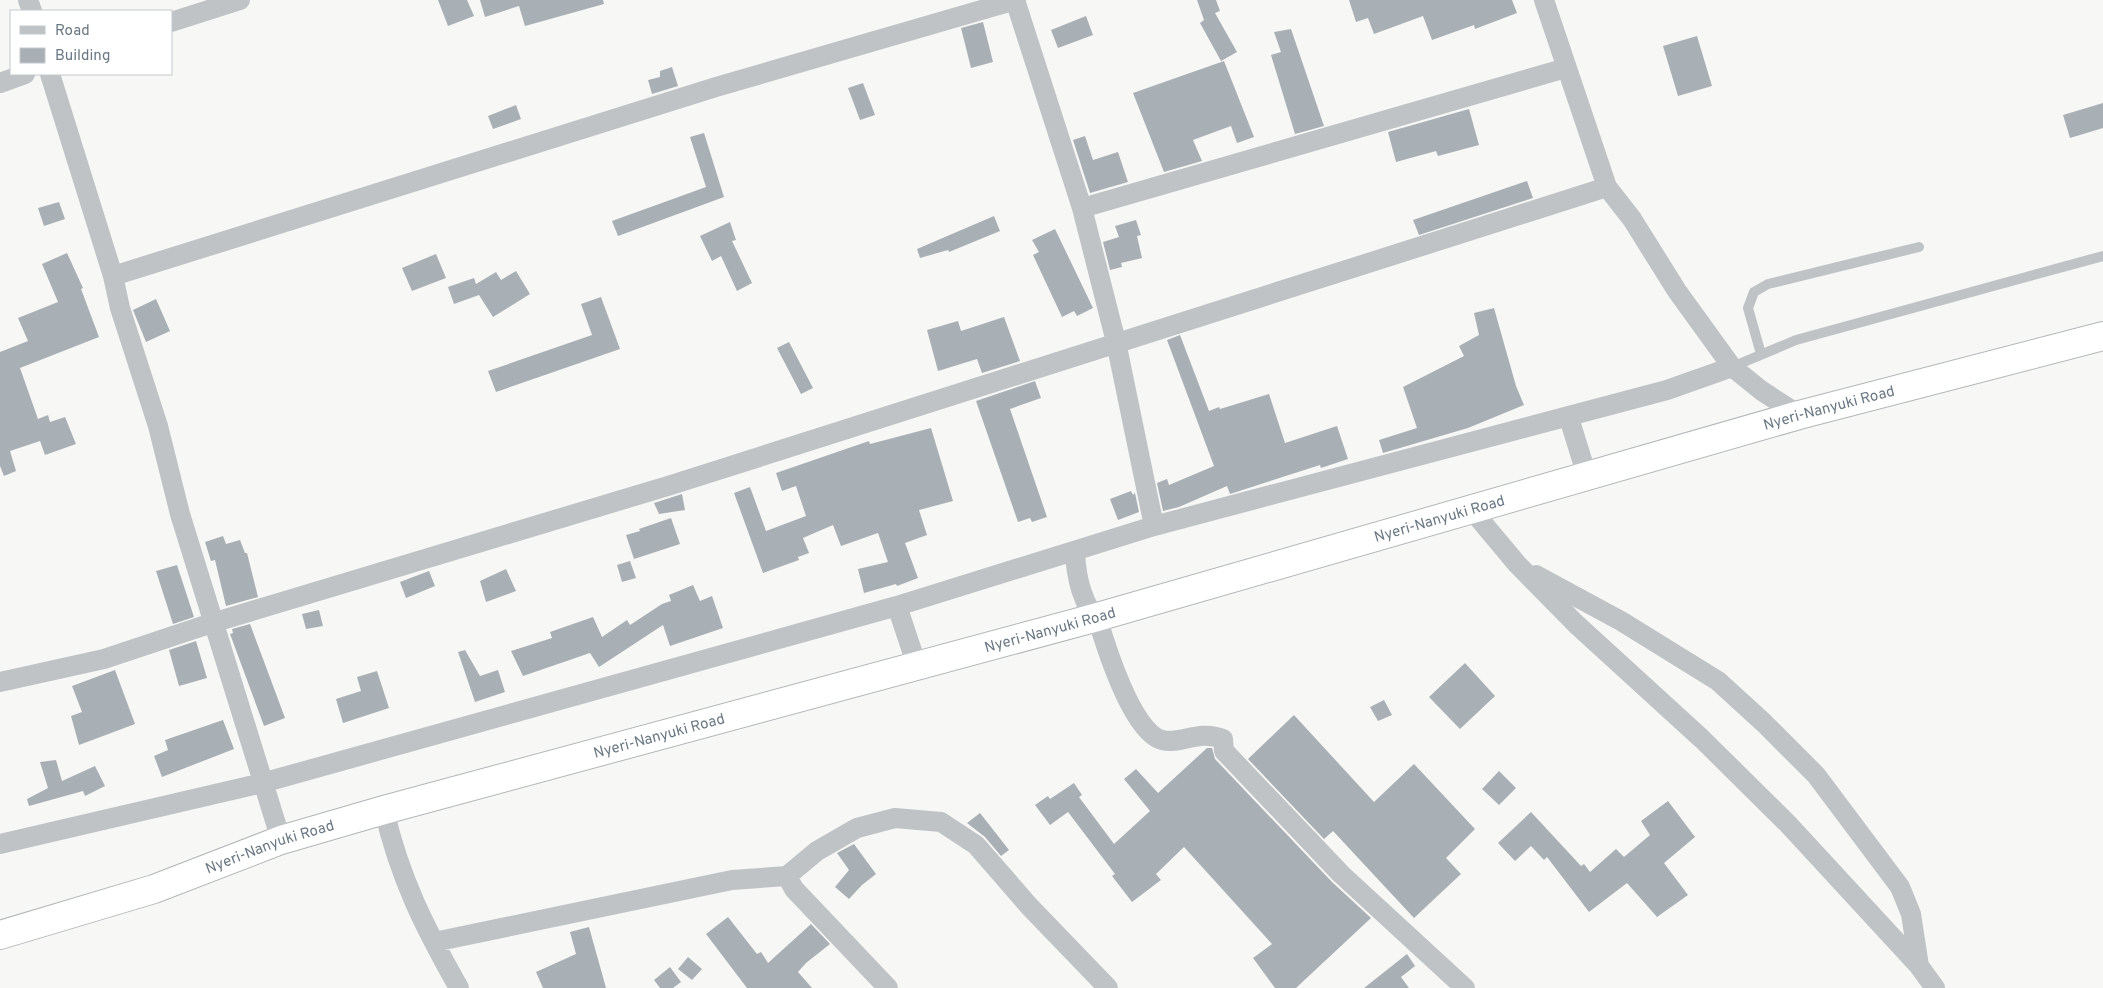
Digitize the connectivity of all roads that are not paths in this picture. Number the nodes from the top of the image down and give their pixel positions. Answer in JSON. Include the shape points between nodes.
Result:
{"nodes":[{"id":1,"x":240,"y":0,"type":"edge"},
{"id":2,"x":1015,"y":0,"type":"edge"},
{"id":3,"x":1544,"y":0,"type":"edge"},
{"id":4,"x":172,"y":22,"type":"edge"},
{"id":5,"x":1566,"y":68,"type":"junction"},
{"id":6,"x":22,"y":75,"type":"edge"},
{"id":7,"x":50,"y":75,"type":"edge"},
{"id":8,"x":0,"y":83,"type":"edge"},
{"id":9,"x":1607,"y":187,"type":"junction"},
{"id":10,"x":1082,"y":208,"type":"junction"},
{"id":11,"x":1919,"y":247,"type":"dead end"},
{"id":12,"x":2103,"y":256,"type":"edge"},
{"id":13,"x":113,"y":276,"type":"junction"},
{"id":14,"x":2103,"y":336,"type":"edge"},
{"id":15,"x":1116,"y":342,"type":"junction"},
{"id":16,"x":1761,"y":354,"type":"junction"},
{"id":17,"x":1732,"y":367,"type":"junction"},
{"id":18,"x":1798,"y":416,"type":"junction"},
{"id":19,"x":1569,"y":418,"type":"junction"},
{"id":20,"x":1587,"y":476,"type":"junction"},
{"id":21,"x":1471,"y":509,"type":"junction"},
{"id":22,"x":1154,"y":526,"type":"junction"},
{"id":23,"x":1075,"y":551,"type":"junction"},
{"id":24,"x":1517,"y":564,"type":"junction"},
{"id":25,"x":897,"y":606,"type":"junction"},
{"id":26,"x":1097,"y":621,"type":"junction"},
{"id":27,"x":212,"y":623,"type":"junction"},
{"id":28,"x":917,"y":666,"type":"junction"},
{"id":29,"x":0,"y":682,"type":"edge"},
{"id":30,"x":262,"y":783,"type":"junction"},
{"id":31,"x":384,"y":810,"type":"junction"},
{"id":32,"x":281,"y":840,"type":"junction"},
{"id":33,"x":0,"y":844,"type":"edge"},
{"id":34,"x":787,"y":876,"type":"junction"},
{"id":35,"x":0,"y":935,"type":"edge"},
{"id":36,"x":434,"y":942,"type":"junction"},
{"id":37,"x":1918,"y":966,"type":"junction"},
{"id":38,"x":459,"y":988,"type":"edge"},
{"id":39,"x":888,"y":988,"type":"edge"},
{"id":40,"x":1108,"y":988,"type":"edge"},
{"id":41,"x":1465,"y":988,"type":"edge"},
{"id":42,"x":1935,"y":988,"type":"edge"}],
"edges":[{"from":1,"to":4,"type":"street"},
{"from":2,"to":10,"type":"street"},
{"from":2,"to":13,"type":"street","via":[[726,84]]},
{"from":3,"to":5,"type":"street"},
{"from":5,"to":9,"type":"street"},
{"from":5,"to":10,"type":"street"},
{"from":6,"to":8,"type":"street"},
{"from":7,"to":13,"type":"street"},
{"from":9,"to":15,"type":"street"},
{"from":9,"to":17,"type":"street"},
{"from":10,"to":15,"type":"street"},
{"from":11,"to":16,"type":"lane","via":[[1768,284],[1754,292],[1748,308]]},
{"from":12,"to":16,"type":"lane","via":[[1796,340]]},
{"from":13,"to":27,"type":"street"},
{"from":14,"to":18,"type":"highway","name":"Nyeri-Nanyuki Road"},
{"from":15,"to":22,"type":"street"},
{"from":15,"to":27,"type":"street","via":[[790,448]]},
{"from":16,"to":17,"type":"lane"},
{"from":17,"to":18,"type":"street"},
{"from":17,"to":19,"type":"street","via":[[1667,390]]},
{"from":18,"to":20,"type":"highway","name":"Nyeri-Nanyuki Road"},
{"from":19,"to":20,"type":"street"},
{"from":19,"to":22,"type":"street"},
{"from":20,"to":21,"type":"highway","name":"Nyeri-Nanyuki Road"},
{"from":21,"to":24,"type":"street"},
{"from":21,"to":26,"type":"highway","name":"Nyeri-Nanyuki Road"},
{"from":22,"to":23,"type":"street"},
{"from":23,"to":25,"type":"street"},
{"from":23,"to":26,"type":"street","via":[[1076,576]]},
{"from":24,"to":37,"type":"street","via":[[1767,804]]},
{"from":24,"to":37,"type":"street","via":[[1621,621],[1718,681],[1816,775],[1900,887],[1911,914]]},
{"from":25,"to":28,"type":"street"},
{"from":25,"to":30,"type":"street"},
{"from":26,"to":28,"type":"highway","name":"Nyeri-Nanyuki Road"},
{"from":26,"to":41,"type":"street","via":[[1120,684],[1154,737],[1168,741],[1200,735],[1223,738],[1224,751],[1341,874]]},
{"from":27,"to":29,"type":"street","via":[[104,659]]},
{"from":27,"to":30,"type":"street"},
{"from":28,"to":31,"type":"highway","name":"Nyeri-Nanyuki Road"},
{"from":30,"to":32,"type":"street"},
{"from":30,"to":33,"type":"street"},
{"from":31,"to":32,"type":"highway","name":"Nyeri-Nanyuki Road"},
{"from":31,"to":36,"type":"street","via":[[406,882]]},
{"from":32,"to":35,"type":"highway","name":"Nyeri-Nanyuki Road","via":[[154,889]]},
{"from":34,"to":36,"type":"street","via":[[732,880]]},
{"from":34,"to":39,"type":"street","via":[[794,889]]},
{"from":34,"to":40,"type":"street","via":[[817,851],[856,828],[895,818],[941,822],[976,845]]},
{"from":36,"to":38,"type":"street"},
{"from":37,"to":42,"type":"street"}]}
